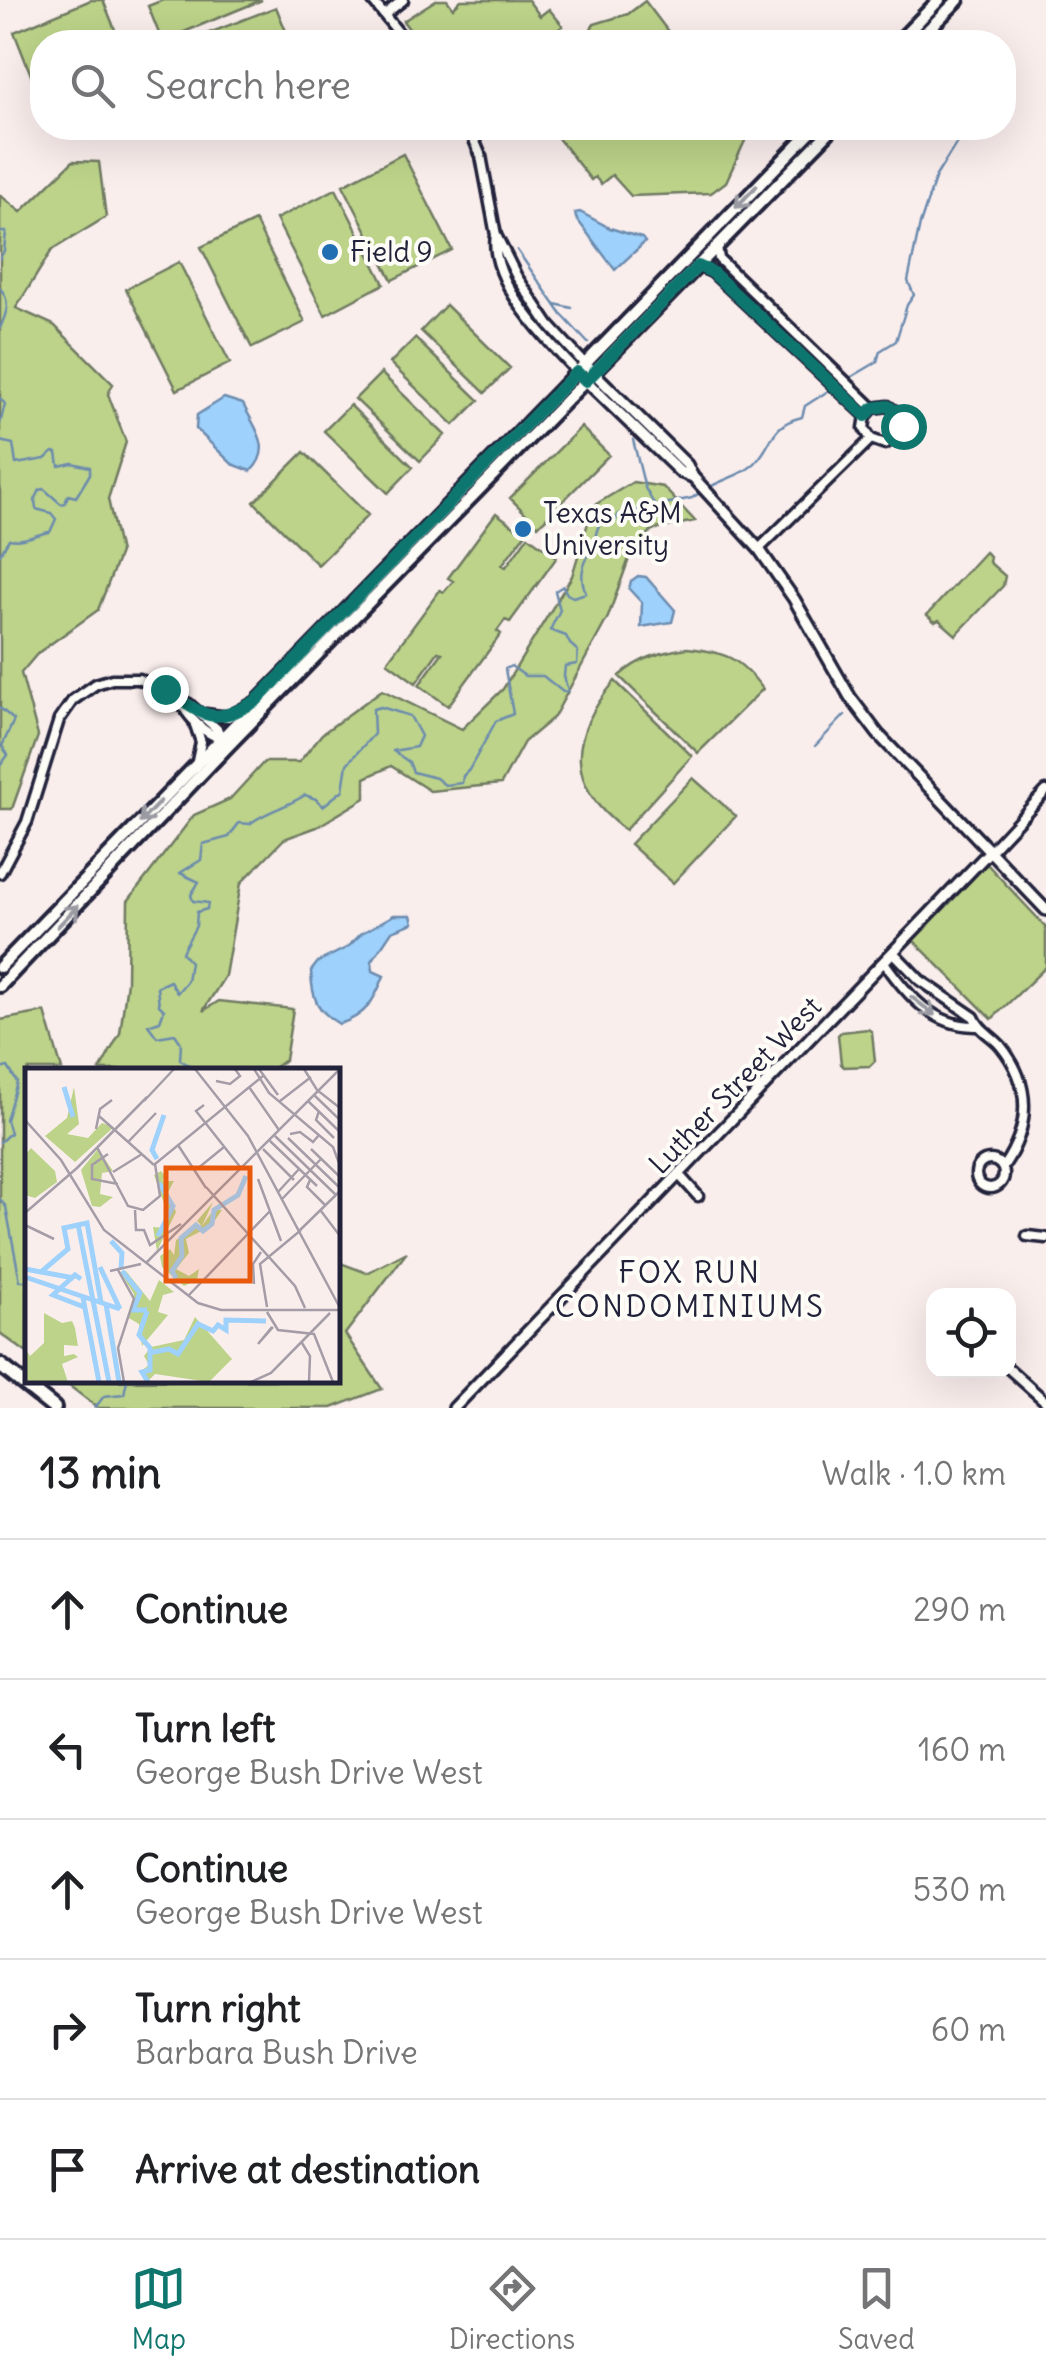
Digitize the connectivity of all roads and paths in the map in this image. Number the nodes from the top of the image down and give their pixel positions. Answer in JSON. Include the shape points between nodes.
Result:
{"nodes":[{"id":1,"x":372,"y":0,"type":"edge"},
{"id":2,"x":403,"y":0,"type":"edge"},
{"id":3,"x":943,"y":4,"type":"edge"},
{"id":4,"x":384,"y":15,"type":"junction"},
{"id":5,"x":396,"y":30,"type":"edge"},
{"id":6,"x":912,"y":30,"type":"edge"},
{"id":7,"x":925,"y":30,"type":"edge"},
{"id":8,"x":474,"y":140,"type":"edge"},
{"id":9,"x":822,"y":140,"type":"edge"},
{"id":10,"x":800,"y":142,"type":"joint"},
{"id":11,"x":775,"y":188,"type":"junction"},
{"id":12,"x":718,"y":246,"type":"junction"},
{"id":13,"x":698,"y":266,"type":"junction"},
{"id":14,"x":762,"y":301,"type":"junction"},
{"id":15,"x":753,"y":310,"type":"junction"},
{"id":16,"x":586,"y":372,"type":"junction"},
{"id":17,"x":869,"y":412,"type":"junction"},
{"id":18,"x":871,"y":439,"type":"junction"},
{"id":19,"x":760,"y":549,"type":"junction"},
{"id":20,"x":256,"y":701,"type":"junction"},
{"id":21,"x":195,"y":714,"type":"junction"},
{"id":22,"x":224,"y":742,"type":"junction"},
{"id":23,"x":196,"y":762,"type":"junction"},
{"id":24,"x":1046,"y":791,"type":"edge"},
{"id":25,"x":990,"y":851,"type":"junction"},
{"id":26,"x":0,"y":873,"type":"edge"},
{"id":27,"x":1046,"y":910,"type":"edge"},
{"id":28,"x":893,"y":952,"type":"junction"},
{"id":29,"x":884,"y":962,"type":"junction"},
{"id":30,"x":0,"y":968,"type":"edge"},
{"id":31,"x":0,"y":986,"type":"edge"},
{"id":32,"x":977,"y":1026,"type":"junction"},
{"id":33,"x":1003,"y":1167,"type":"dead end"},
{"id":34,"x":680,"y":1176,"type":"junction"},
{"id":35,"x":698,"y":1196,"type":"dead end"},
{"id":36,"x":1027,"y":1236,"type":"dead end"},
{"id":37,"x":1046,"y":1238,"type":"edge"},
{"id":38,"x":0,"y":1365,"type":"edge"},
{"id":39,"x":1016,"y":1375,"type":"edge"},
{"id":40,"x":1046,"y":1402,"type":"edge"},
{"id":41,"x":54,"y":1408,"type":"edge"},
{"id":42,"x":454,"y":1408,"type":"edge"}],
"edges":[{"from":1,"to":4,"type":"street"},
{"from":2,"to":4,"type":"street"},
{"from":3,"to":6,"type":"main road"},
{"from":3,"to":7,"type":"main road"},
{"from":4,"to":5,"type":"street"},
{"from":8,"to":16,"type":"street","via":[[496,235],[517,277]]},
{"from":9,"to":11,"type":"main road"},
{"from":10,"to":11,"type":"main road"},
{"from":10,"to":16,"type":"main road","one_way":true},
{"from":11,"to":12,"type":"main road"},
{"from":12,"to":13,"type":"main road"},
{"from":12,"to":14,"type":"street","via":[[719,259]]},
{"from":13,"to":15,"type":"street"},
{"from":13,"to":16,"type":"main road"},
{"from":14,"to":15,"type":"street"},
{"from":14,"to":17,"type":"street"},
{"from":15,"to":17,"type":"street"},
{"from":16,"to":19,"type":"street","via":[[687,465]]},
{"from":16,"to":20,"type":"main road"},
{"from":16,"to":22,"type":"main road"},
{"from":17,"to":18,"type":"street","via":[[864,428]]},
{"from":17,"to":18,"type":"street","via":[[888,406],[903,426],[892,442]]},
{"from":18,"to":19,"type":"street"},
{"from":19,"to":25,"type":"street","via":[[878,734]]},
{"from":20,"to":21,"type":"street","via":[[228,716]]},
{"from":20,"to":22,"type":"main road"},
{"from":21,"to":22,"type":"street"},
{"from":21,"to":23,"type":"street","via":[[201,742]]},
{"from":21,"to":26,"type":"street","via":[[156,685],[130,678],[96,684],[73,700],[59,720],[23,833]]},
{"from":22,"to":23,"type":"main road"},
{"from":31,"to":22,"type":"main road","one_way":true},
{"from":23,"to":30,"type":"main road","one_way":true},
{"from":24,"to":25,"type":"street","name":"Luther Street West"},
{"from":25,"to":27,"type":"street"},
{"from":25,"to":28,"type":"street","name":"Luther Street West"},
{"from":28,"to":29,"type":"street","name":"Luther Street West"},
{"from":28,"to":32,"type":"street"},
{"from":29,"to":32,"type":"street","one_way":true,"via":[[914,1002]]},
{"from":29,"to":34,"type":"street","name":"Luther Street West"},
{"from":32,"to":33,"type":"street","via":[[1019,1070],[1024,1116]]},
{"from":34,"to":35,"type":"street"},
{"from":34,"to":42,"type":"street","name":"Luther Street West"},
{"from":36,"to":37,"type":"street"},
{"from":38,"to":41,"type":"highway"},
{"from":39,"to":40,"type":"street"}]}
